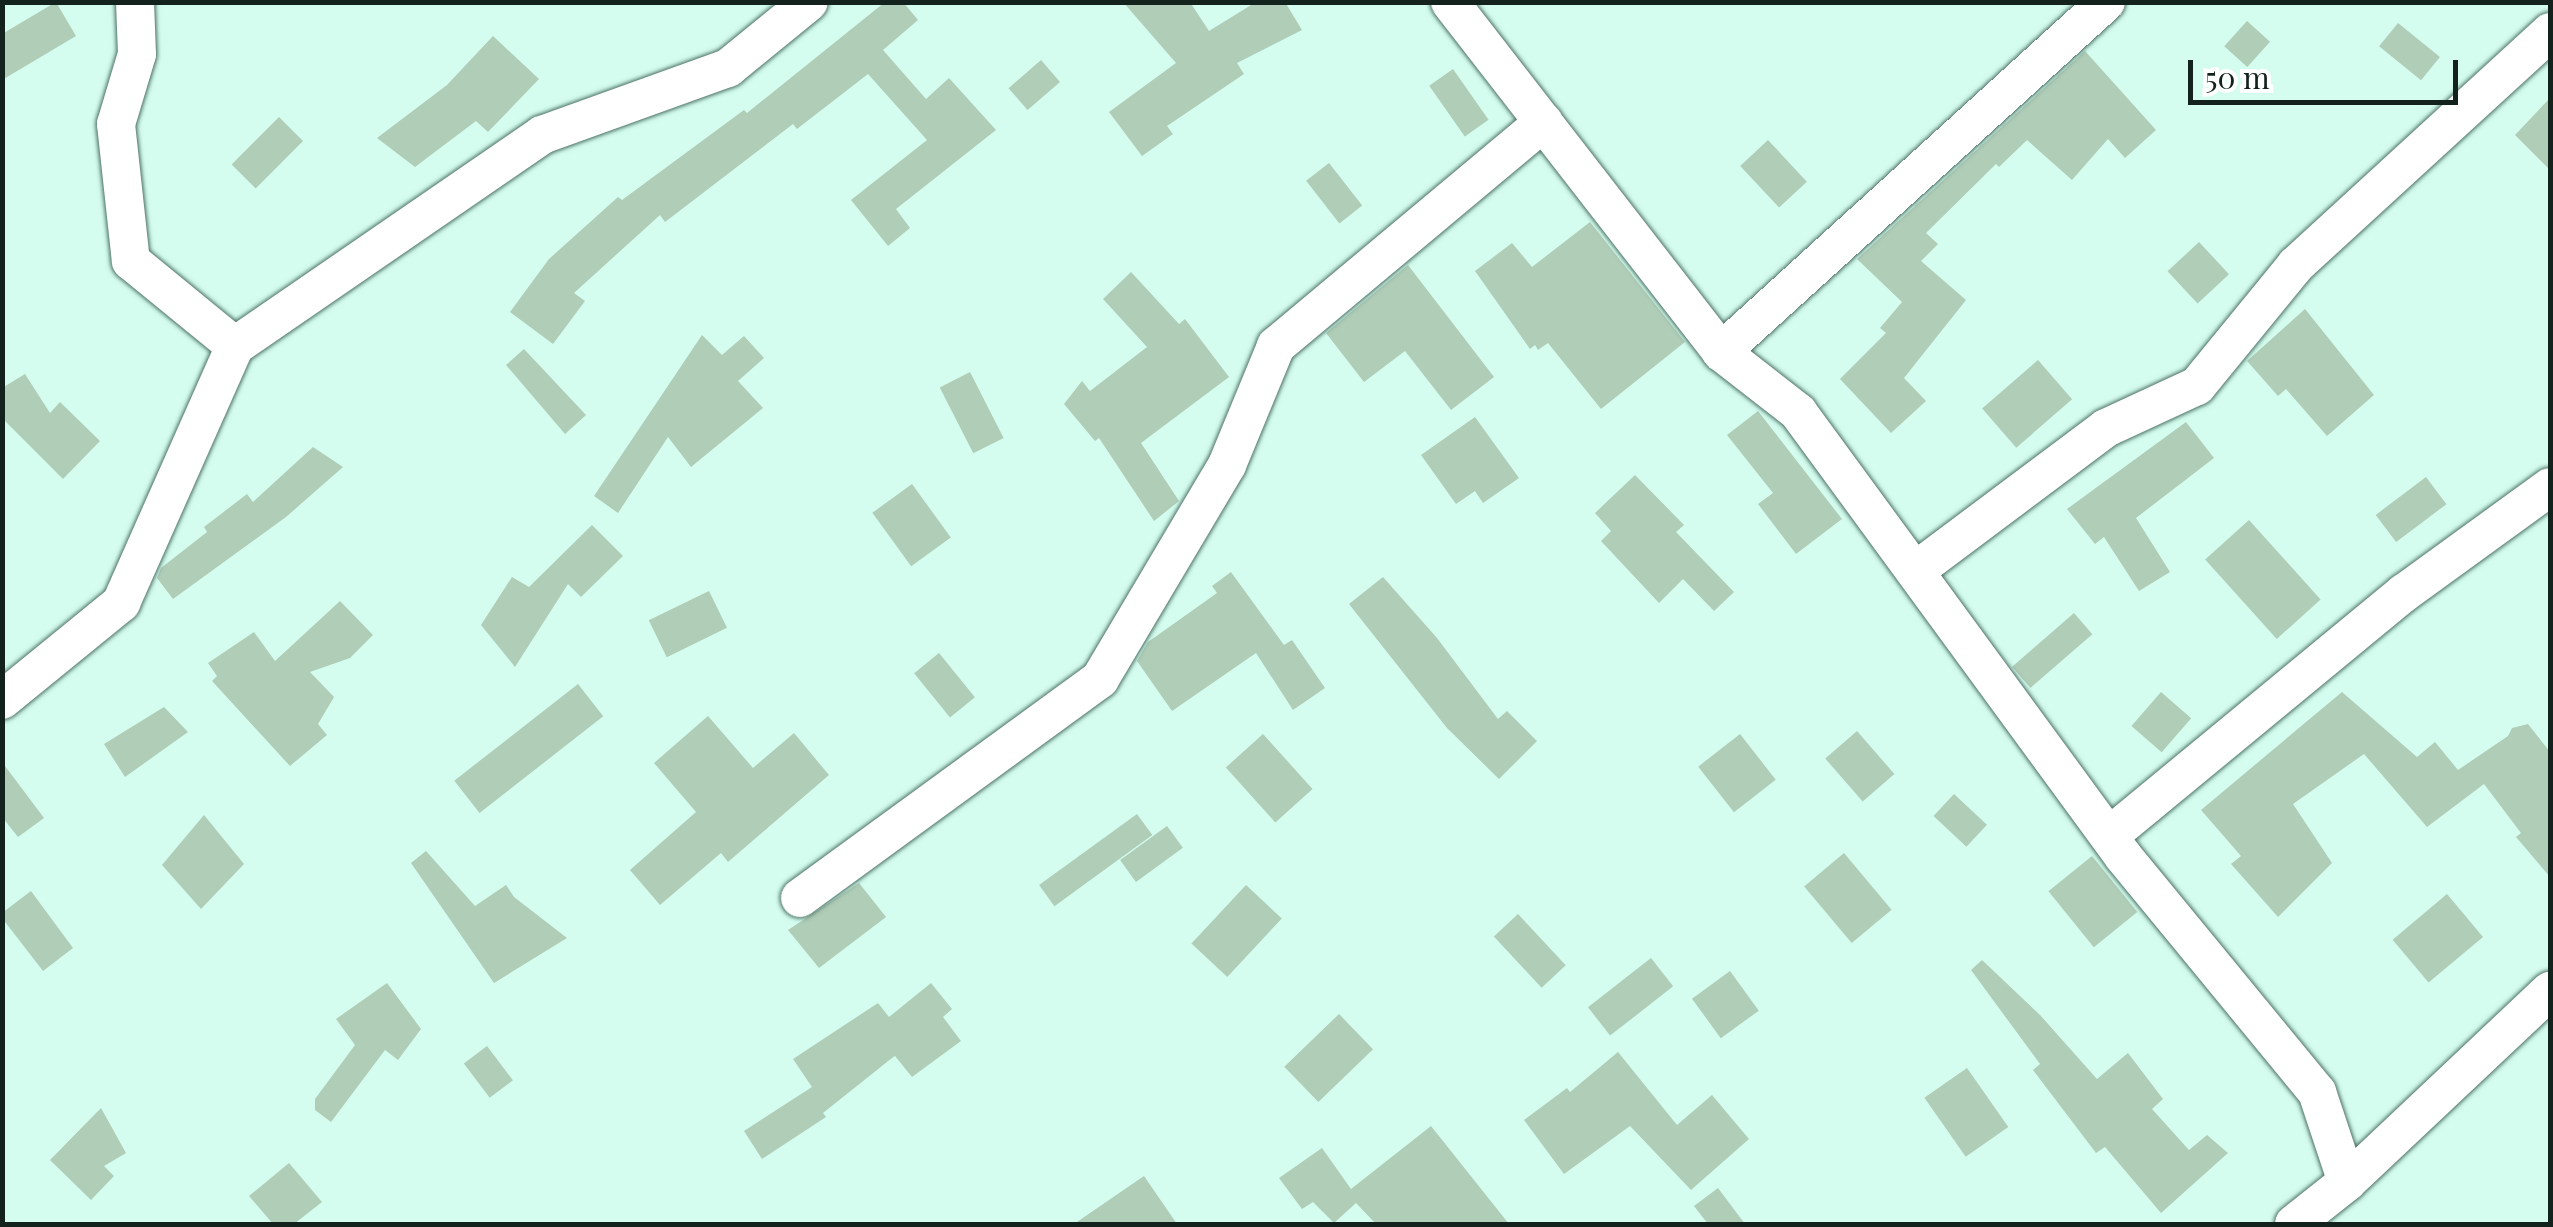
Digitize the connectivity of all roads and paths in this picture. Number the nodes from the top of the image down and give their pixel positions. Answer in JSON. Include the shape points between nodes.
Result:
{"nodes":[{"id":1,"x":136,"y":2,"type":"edge"},
{"id":2,"x":810,"y":2,"type":"edge"},
{"id":3,"x":1450,"y":2,"type":"edge"},
{"id":4,"x":2106,"y":2,"type":"edge"},
{"id":5,"x":2550,"y":32,"type":"edge"},
{"id":6,"x":1544,"y":122,"type":"junction"},
{"id":7,"x":235,"y":346,"type":"junction"},
{"id":8,"x":1720,"y":352,"type":"junction"},
{"id":9,"x":2550,"y":486,"type":"edge"},
{"id":10,"x":1915,"y":571,"type":"junction"},
{"id":11,"x":2,"y":700,"type":"edge"},
{"id":12,"x":2109,"y":836,"type":"junction"},
{"id":13,"x":800,"y":898,"type":"dead end"},
{"id":14,"x":2550,"y":991,"type":"edge"},
{"id":15,"x":2346,"y":1182,"type":"junction"},
{"id":16,"x":2294,"y":1224,"type":"edge"}],
"edges":[{"from":1,"to":7,"type":"street","via":[[137,54],[116,124],[131,261]]},
{"from":2,"to":7,"type":"street","via":[[728,68],[542,135]]},
{"from":3,"to":6,"type":"street"},
{"from":4,"to":8,"type":"street"},
{"from":5,"to":10,"type":"street","via":[[2296,266],[2197,386],[2106,428]]},
{"from":6,"to":8,"type":"street"},
{"from":6,"to":13,"type":"street","via":[[1276,346],[1227,465],[1100,679]]},
{"from":7,"to":11,"type":"street","via":[[120,603]]},
{"from":8,"to":10,"type":"street","via":[[1798,412]]},
{"from":9,"to":12,"type":"street","via":[[2404,593]]},
{"from":10,"to":12,"type":"street"},
{"from":12,"to":15,"type":"street","via":[[2317,1092]]},
{"from":14,"to":15,"type":"street"},
{"from":15,"to":16,"type":"street"}]}
